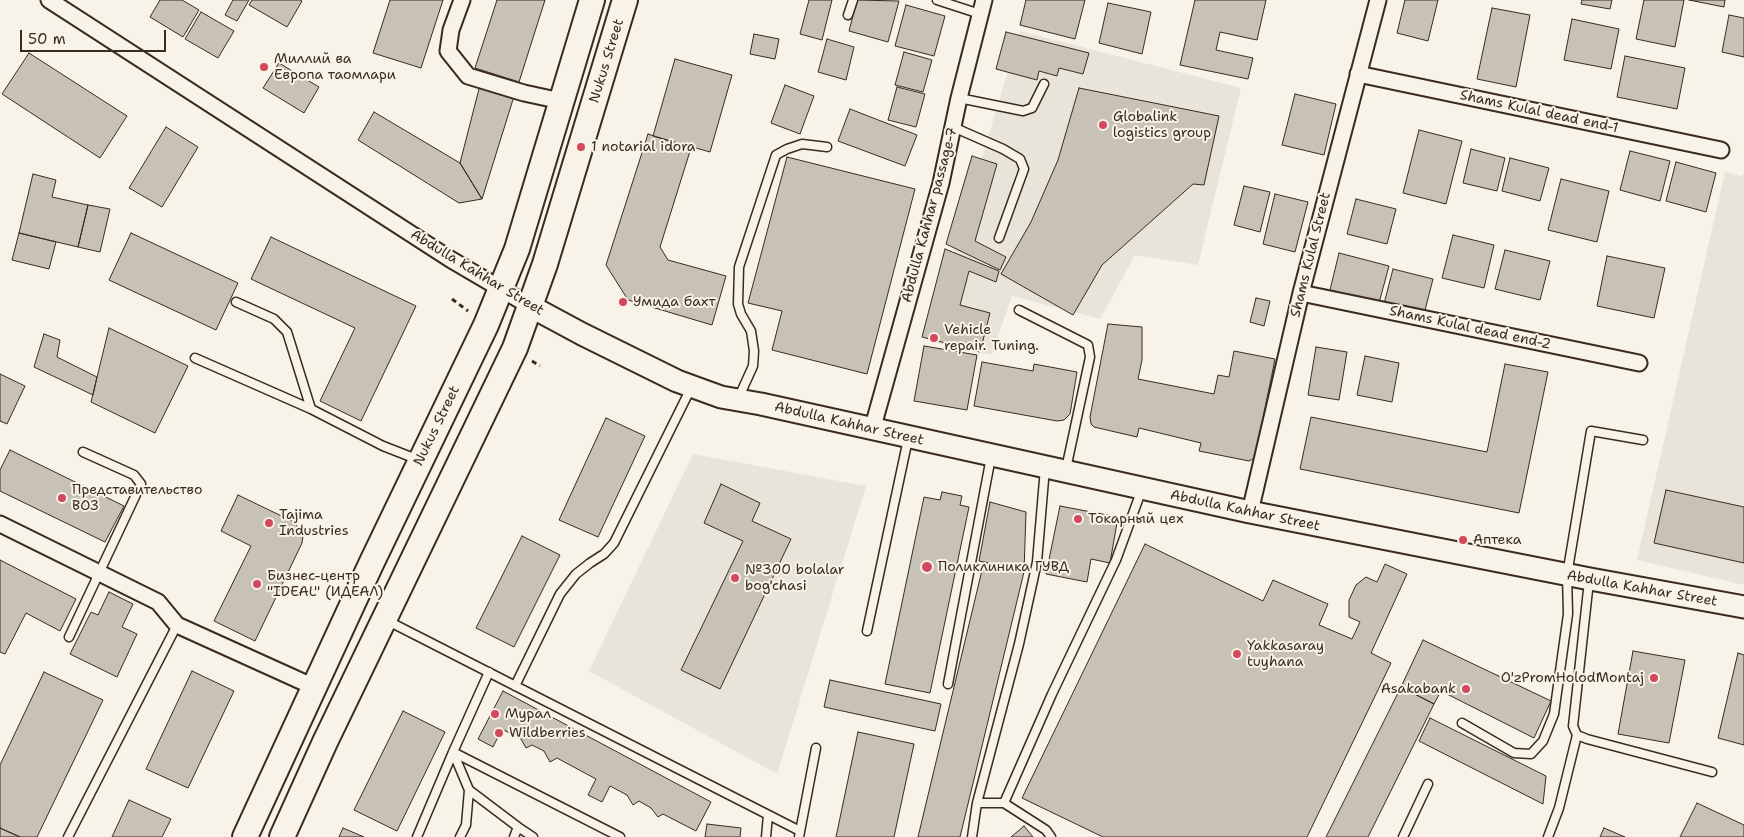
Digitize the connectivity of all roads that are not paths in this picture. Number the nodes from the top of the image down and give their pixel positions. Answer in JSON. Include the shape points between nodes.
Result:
{"nodes":[{"id":1,"x":49,"y":0,"type":"edge"},
{"id":2,"x":462,"y":0,"type":"edge"},
{"id":3,"x":592,"y":0,"type":"edge"},
{"id":4,"x":625,"y":0,"type":"edge"},
{"id":5,"x":853,"y":0,"type":"edge"},
{"id":6,"x":937,"y":0,"type":"edge"},
{"id":7,"x":1378,"y":0,"type":"edge"},
{"id":8,"x":982,"y":7,"type":"edge"},
{"id":9,"x":848,"y":16,"type":"dead end"},
{"id":10,"x":1358,"y":74,"type":"junction"},
{"id":11,"x":1044,"y":84,"type":"dead end"},
{"id":12,"x":959,"y":98,"type":"junction"},
{"id":13,"x":561,"y":101,"type":"junction"},
{"id":14,"x":953,"y":128,"type":"junction"},
{"id":15,"x":827,"y":147,"type":"dead end"},
{"id":16,"x":1721,"y":150,"type":"dead end"},
{"id":17,"x":999,"y":238,"type":"dead end"},
{"id":18,"x":501,"y":289,"type":"junction"},
{"id":19,"x":1301,"y":293,"type":"junction"},
{"id":20,"x":236,"y":302,"type":"dead end"},
{"id":21,"x":530,"y":306,"type":"junction"},
{"id":22,"x":1019,"y":310,"type":"dead end"},
{"id":23,"x":195,"y":358,"type":"dead end"},
{"id":24,"x":1638,"y":363,"type":"dead end"},
{"id":25,"x":691,"y":387,"type":"junction"},
{"id":26,"x":738,"y":400,"type":"junction"},
{"id":27,"x":311,"y":409,"type":"junction"},
{"id":28,"x":872,"y":430,"type":"junction"},
{"id":29,"x":908,"y":437,"type":"junction"},
{"id":30,"x":1643,"y":440,"type":"dead end"},
{"id":31,"x":83,"y":452,"type":"dead end"},
{"id":32,"x":991,"y":455,"type":"junction"},
{"id":33,"x":420,"y":461,"type":"junction"},
{"id":34,"x":1046,"y":466,"type":"junction"},
{"id":35,"x":1066,"y":471,"type":"junction"},
{"id":36,"x":1142,"y":489,"type":"junction"},
{"id":37,"x":1250,"y":512,"type":"junction"},
{"id":38,"x":0,"y":524,"type":"edge"},
{"id":39,"x":100,"y":574,"type":"junction"},
{"id":40,"x":1567,"y":575,"type":"junction"},
{"id":41,"x":1590,"y":580,"type":"junction"},
{"id":42,"x":1744,"y":607,"type":"edge"},
{"id":43,"x":384,"y":619,"type":"junction"},
{"id":44,"x":177,"y":625,"type":"junction"},
{"id":45,"x":867,"y":631,"type":"dead end"},
{"id":46,"x":69,"y":637,"type":"dead end"},
{"id":47,"x":489,"y":672,"type":"junction"},
{"id":48,"x":948,"y":684,"type":"dead end"},
{"id":49,"x":515,"y":686,"type":"junction"},
{"id":50,"x":314,"y":687,"type":"junction"},
{"id":51,"x":1462,"y":723,"type":"dead end"},
{"id":52,"x":1577,"y":735,"type":"junction"},
{"id":53,"x":816,"y":748,"type":"dead end"},
{"id":54,"x":453,"y":752,"type":"junction"},
{"id":55,"x":1712,"y":772,"type":"dead end"},
{"id":56,"x":1428,"y":784,"type":"dead end"},
{"id":57,"x":469,"y":790,"type":"junction"},
{"id":58,"x":977,"y":803,"type":"junction"},
{"id":59,"x":1004,"y":803,"type":"junction"},
{"id":60,"x":768,"y":815,"type":"junction"},
{"id":61,"x":518,"y":827,"type":"junction"},
{"id":62,"x":800,"y":834,"type":"edge"},
{"id":63,"x":68,"y":837,"type":"edge"},
{"id":64,"x":245,"y":837,"type":"edge"},
{"id":65,"x":282,"y":837,"type":"edge"},
{"id":66,"x":417,"y":837,"type":"edge"},
{"id":67,"x":460,"y":837,"type":"edge"},
{"id":68,"x":514,"y":837,"type":"edge"},
{"id":69,"x":533,"y":837,"type":"edge"},
{"id":70,"x":620,"y":837,"type":"edge"},
{"id":71,"x":766,"y":837,"type":"edge"},
{"id":72,"x":972,"y":837,"type":"edge"},
{"id":73,"x":1051,"y":837,"type":"edge"},
{"id":74,"x":1403,"y":837,"type":"edge"},
{"id":75,"x":1548,"y":837,"type":"edge"}],
"edges":[{"from":1,"to":18,"type":"street","name":"Abdulla Kahhar Street"},
{"from":2,"to":13,"type":"street","via":[[451,30],[448,51],[468,76]]},
{"from":3,"to":13,"type":"main road","name":"Nukus Street"},
{"from":4,"to":21,"type":"main road","name":"Nukus Street"},
{"from":5,"to":9,"type":"lane"},
{"from":6,"to":8,"type":"lane"},
{"from":7,"to":10,"type":"street","name":"Shams Kulal Street"},
{"from":8,"to":12,"type":"street","name":"Abdulla Kahhar passage-7"},
{"from":10,"to":16,"type":"street","name":"Shams Kulal dead end-1"},
{"from":10,"to":19,"type":"street","name":"Shams Kulal Street"},
{"from":11,"to":12,"type":"lane","via":[[1032,108],[1023,111]]},
{"from":12,"to":14,"type":"street","name":"Abdulla Kahhar passage-7"},
{"from":13,"to":18,"type":"main road","name":"Nukus Street","via":[[517,250]]},
{"from":14,"to":17,"type":"lane","via":[[1020,159],[1024,169]]},
{"from":14,"to":28,"type":"street","name":"Abdulla Kahhar passage-7","via":[[941,183]]},
{"from":15,"to":26,"type":"lane","via":[[802,144],[776,155],[739,267],[738,304],[751,331],[754,351],[753,366]]},
{"from":18,"to":21,"type":"street","name":"Abdulla Kahhar Street"},
{"from":18,"to":33,"type":"main road","name":"Nukus Street"},
{"from":19,"to":24,"type":"street","name":"Shams Kulal dead end-2"},
{"from":19,"to":37,"type":"street","name":"Shams Kulal Street"},
{"from":20,"to":27,"type":"lane","via":[[274,319],[287,332]]},
{"from":21,"to":25,"type":"street","name":"Abdulla Kahhar Street"},
{"from":21,"to":43,"type":"main road","name":"Nukus Street","via":[[509,361]]},
{"from":22,"to":35,"type":"lane","via":[[1088,345],[1090,357]]},
{"from":23,"to":27,"type":"lane"},
{"from":25,"to":26,"type":"street","name":"Abdulla Kahhar Street"},
{"from":25,"to":49,"type":"lane","via":[[614,543],[576,574],[560,594]]},
{"from":26,"to":28,"type":"street","name":"Abdulla Kahhar Street"},
{"from":27,"to":33,"type":"lane"},
{"from":28,"to":29,"type":"street","name":"Abdulla Kahhar Street"},
{"from":29,"to":32,"type":"street","name":"Abdulla Kahhar Street"},
{"from":29,"to":45,"type":"lane"},
{"from":30,"to":40,"type":"lane","via":[[1591,431]]},
{"from":31,"to":39,"type":"lane","via":[[134,475],[141,484]]},
{"from":32,"to":34,"type":"street","name":"Abdulla Kahhar Street"},
{"from":32,"to":48,"type":"lane"},
{"from":33,"to":50,"type":"main road","name":"Nukus Street"},
{"from":34,"to":35,"type":"street","name":"Abdulla Kahhar Street"},
{"from":34,"to":58,"type":"lane","via":[[1037,562]]},
{"from":35,"to":36,"type":"street","name":"Abdulla Kahhar Street"},
{"from":36,"to":37,"type":"street","name":"Abdulla Kahhar Street"},
{"from":36,"to":59,"type":"lane","via":[[1116,560]]},
{"from":37,"to":40,"type":"street","name":"Abdulla Kahhar Street"},
{"from":38,"to":39,"type":"street"},
{"from":39,"to":44,"type":"street","via":[[158,602]]},
{"from":39,"to":46,"type":"lane"},
{"from":40,"to":41,"type":"street","name":"Abdulla Kahhar Street"},
{"from":40,"to":51,"type":"lane","via":[[1568,614],[1554,714],[1543,741],[1531,754],[1514,753]]},
{"from":41,"to":42,"type":"street","name":"Abdulla Kahhar Street"},
{"from":41,"to":52,"type":"lane","via":[[1573,726]]},
{"from":43,"to":47,"type":"lane"},
{"from":43,"to":65,"type":"main road","name":"Nukus Street"},
{"from":44,"to":50,"type":"street"},
{"from":44,"to":63,"type":"lane"},
{"from":47,"to":49,"type":"lane"},
{"from":47,"to":54,"type":"lane"},
{"from":49,"to":60,"type":"lane"},
{"from":50,"to":64,"type":"main road","name":"Nukus Street"},
{"from":52,"to":55,"type":"lane"},
{"from":52,"to":75,"type":"lane","via":[[1559,808]]},
{"from":53,"to":62,"type":"lane"},
{"from":54,"to":57,"type":"lane"},
{"from":54,"to":66,"type":"lane"},
{"from":54,"to":70,"type":"lane"},
{"from":56,"to":74,"type":"lane"},
{"from":57,"to":61,"type":"lane"},
{"from":57,"to":67,"type":"lane","via":[[466,825]]},
{"from":58,"to":59,"type":"lane"},
{"from":58,"to":72,"type":"lane"},
{"from":59,"to":73,"type":"lane","via":[[1046,830]]},
{"from":60,"to":62,"type":"lane"},
{"from":60,"to":71,"type":"lane"},
{"from":61,"to":68,"type":"lane"},
{"from":61,"to":69,"type":"lane"}]}
